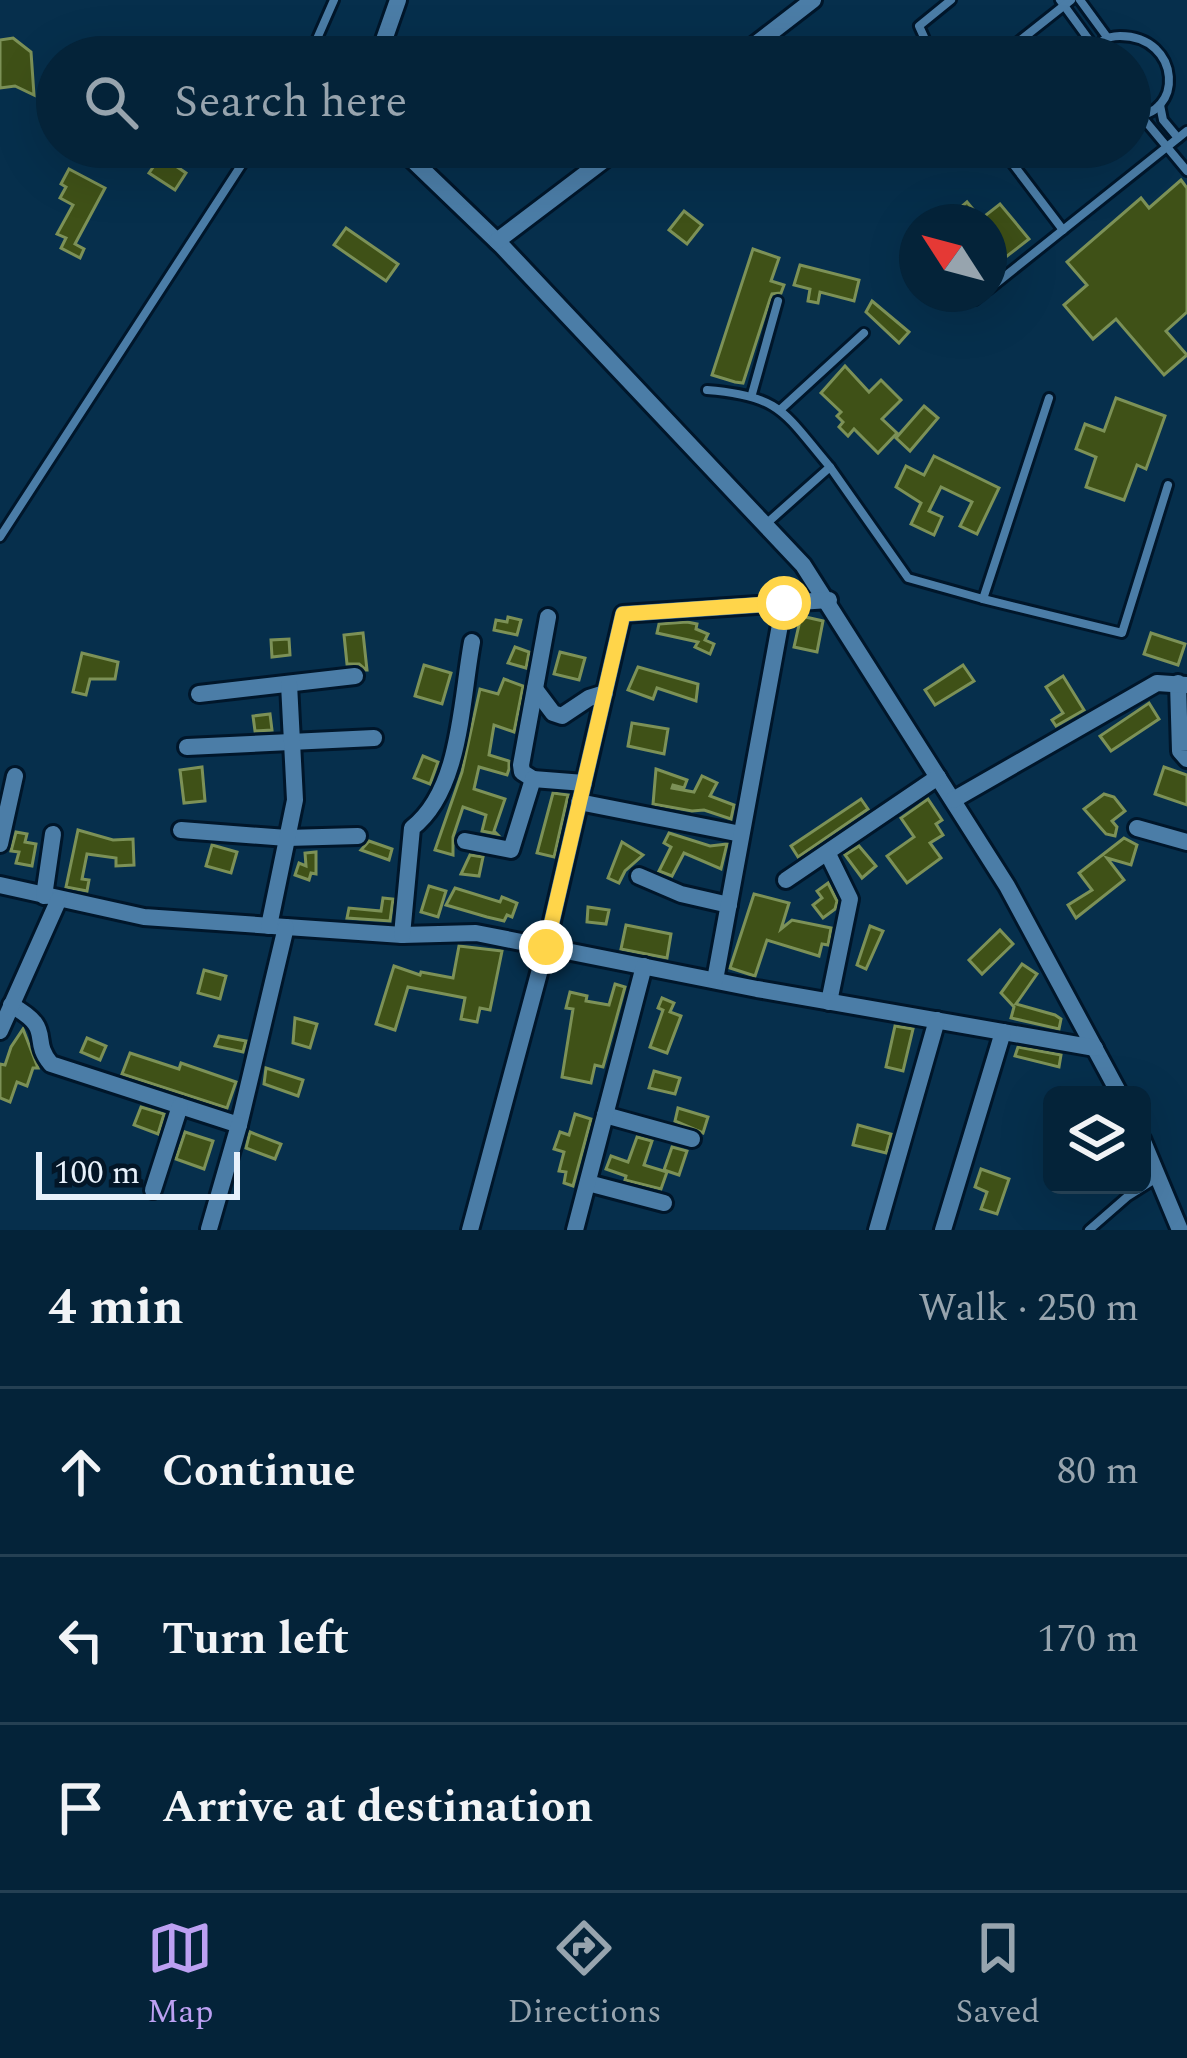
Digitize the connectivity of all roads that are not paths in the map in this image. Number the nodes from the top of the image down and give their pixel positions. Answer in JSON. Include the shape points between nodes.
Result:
{"nodes":[{"id":1,"x":334,"y":0,"type":"edge"},
{"id":2,"x":398,"y":0,"type":"edge"},
{"id":3,"x":813,"y":0,"type":"edge"},
{"id":4,"x":951,"y":0,"type":"edge"},
{"id":5,"x":1069,"y":1,"type":"edge"},
{"id":6,"x":318,"y":36,"type":"edge"},
{"id":7,"x":385,"y":36,"type":"edge"},
{"id":8,"x":766,"y":36,"type":"edge"},
{"id":9,"x":924,"y":36,"type":"edge"},
{"id":10,"x":1025,"y":36,"type":"edge"},
{"id":11,"x":1085,"y":36,"type":"edge"},
{"id":12,"x":1106,"y":36,"type":"edge"},
{"id":13,"x":1151,"y":43,"type":"edge"},
{"id":14,"x":1160,"y":105,"type":"junction"},
{"id":15,"x":1151,"y":111,"type":"edge"},
{"id":16,"x":1151,"y":127,"type":"edge"},
{"id":17,"x":1187,"y":131,"type":"edge"},
{"id":18,"x":1178,"y":138,"type":"junction"},
{"id":19,"x":1168,"y":146,"type":"junction"},
{"id":20,"x":1151,"y":160,"type":"edge"},
{"id":21,"x":239,"y":168,"type":"edge"},
{"id":22,"x":421,"y":168,"type":"edge"},
{"id":23,"x":593,"y":168,"type":"edge"},
{"id":24,"x":1016,"y":168,"type":"edge"},
{"id":25,"x":1140,"y":168,"type":"edge"},
{"id":26,"x":1187,"y":171,"type":"edge"},
{"id":27,"x":1063,"y":230,"type":"junction"},
{"id":28,"x":497,"y":241,"type":"junction"},
{"id":29,"x":1007,"y":274,"type":"edge"},
{"id":30,"x":778,"y":301,"type":"dead end"},
{"id":31,"x":864,"y":333,"type":"dead end"},
{"id":32,"x":707,"y":390,"type":"dead end"},
{"id":33,"x":752,"y":394,"type":"junction"},
{"id":34,"x":1049,"y":398,"type":"dead end"},
{"id":35,"x":782,"y":409,"type":"junction"},
{"id":36,"x":830,"y":467,"type":"junction"},
{"id":37,"x":1168,"y":485,"type":"dead end"},
{"id":38,"x":765,"y":524,"type":"junction"},
{"id":39,"x":0,"y":537,"type":"edge"},
{"id":40,"x":983,"y":599,"type":"junction"},
{"id":41,"x":829,"y":601,"type":"junction"},
{"id":42,"x":784,"y":603,"type":"junction"},
{"id":43,"x":548,"y":617,"type":"dead end"},
{"id":44,"x":472,"y":642,"type":"dead end"},
{"id":45,"x":356,"y":676,"type":"dead end"},
{"id":46,"x":290,"y":684,"type":"junction"},
{"id":47,"x":1183,"y":684,"type":"edge"},
{"id":48,"x":535,"y":689,"type":"junction"},
{"id":49,"x":605,"y":693,"type":"junction"},
{"id":50,"x":199,"y":694,"type":"dead end"},
{"id":51,"x":374,"y":737,"type":"dead end"},
{"id":52,"x":292,"y":743,"type":"junction"},
{"id":53,"x":187,"y":747,"type":"dead end"},
{"id":54,"x":1187,"y":759,"type":"edge"},
{"id":55,"x":15,"y":776,"type":"dead end"},
{"id":56,"x":938,"y":777,"type":"junction"},
{"id":57,"x":532,"y":778,"type":"junction"},
{"id":58,"x":584,"y":783,"type":"junction"},
{"id":59,"x":953,"y":800,"type":"junction"},
{"id":60,"x":579,"y":802,"type":"junction"},
{"id":61,"x":2,"y":815,"type":"edge"},
{"id":62,"x":1137,"y":828,"type":"dead end"},
{"id":63,"x":181,"y":830,"type":"dead end"},
{"id":64,"x":53,"y":834,"type":"dead end"},
{"id":65,"x":742,"y":834,"type":"junction"},
{"id":66,"x":358,"y":836,"type":"dead end"},
{"id":67,"x":287,"y":838,"type":"junction"},
{"id":68,"x":465,"y":842,"type":"dead end"},
{"id":69,"x":1187,"y":842,"type":"edge"},
{"id":70,"x":0,"y":844,"type":"edge"},
{"id":71,"x":828,"y":854,"type":"junction"},
{"id":72,"x":639,"y":876,"type":"dead end"},
{"id":73,"x":786,"y":880,"type":"dead end"},
{"id":74,"x":0,"y":885,"type":"edge"},
{"id":75,"x":52,"y":897,"type":"junction"},
{"id":76,"x":729,"y":905,"type":"junction"},
{"id":77,"x":278,"y":926,"type":"junction"},
{"id":78,"x":402,"y":935,"type":"junction"},
{"id":79,"x":546,"y":947,"type":"junction"},
{"id":80,"x":644,"y":967,"type":"junction"},
{"id":81,"x":715,"y":980,"type":"junction"},
{"id":82,"x":830,"y":1001,"type":"junction"},
{"id":83,"x":11,"y":1005,"type":"junction"},
{"id":84,"x":937,"y":1020,"type":"junction"},
{"id":85,"x":0,"y":1031,"type":"edge"},
{"id":86,"x":1003,"y":1032,"type":"junction"},
{"id":87,"x":1095,"y":1048,"type":"junction"},
{"id":88,"x":1115,"y":1086,"type":"edge"},
{"id":89,"x":180,"y":1106,"type":"junction"},
{"id":90,"x":605,"y":1115,"type":"junction"},
{"id":91,"x":239,"y":1125,"type":"junction"},
{"id":92,"x":692,"y":1138,"type":"dead end"},
{"id":93,"x":1151,"y":1161,"type":"edge"},
{"id":94,"x":1158,"y":1178,"type":"junction"},
{"id":95,"x":588,"y":1183,"type":"junction"},
{"id":96,"x":153,"y":1190,"type":"dead end"},
{"id":97,"x":664,"y":1203,"type":"dead end"},
{"id":98,"x":209,"y":1228,"type":"edge"},
{"id":99,"x":470,"y":1230,"type":"edge"},
{"id":100,"x":575,"y":1230,"type":"edge"},
{"id":101,"x":877,"y":1230,"type":"edge"},
{"id":102,"x":943,"y":1230,"type":"edge"},
{"id":103,"x":1089,"y":1230,"type":"edge"},
{"id":104,"x":1180,"y":1230,"type":"edge"}],
"edges":[{"from":1,"to":6,"type":"lane"},
{"from":2,"to":7,"type":"street"},
{"from":3,"to":8,"type":"street"},
{"from":4,"to":9,"type":"lane","via":[[919,26]]},
{"from":5,"to":10,"type":"lane"},
{"from":5,"to":11,"type":"lane"},
{"from":5,"to":12,"type":"lane"},
{"from":13,"to":14,"type":"lane","via":[[1170,75]]},
{"from":14,"to":15,"type":"lane"},
{"from":14,"to":18,"type":"lane"},
{"from":16,"to":19,"type":"lane"},
{"from":17,"to":18,"type":"lane"},
{"from":18,"to":19,"type":"lane"},
{"from":19,"to":20,"type":"lane"},
{"from":19,"to":26,"type":"lane"},
{"from":21,"to":39,"type":"lane"},
{"from":22,"to":28,"type":"street"},
{"from":23,"to":28,"type":"street"},
{"from":24,"to":27,"type":"lane"},
{"from":25,"to":27,"type":"lane"},
{"from":27,"to":29,"type":"lane"},
{"from":28,"to":38,"type":"street"},
{"from":30,"to":33,"type":"lane"},
{"from":31,"to":35,"type":"lane"},
{"from":32,"to":33,"type":"lane"},
{"from":33,"to":35,"type":"lane"},
{"from":34,"to":40,"type":"lane"},
{"from":35,"to":36,"type":"lane"},
{"from":36,"to":38,"type":"lane"},
{"from":36,"to":40,"type":"lane","via":[[908,578]]},
{"from":37,"to":40,"type":"lane","via":[[1122,633]]},
{"from":38,"to":41,"type":"street"},
{"from":41,"to":42,"type":"street"},
{"from":41,"to":56,"type":"street"},
{"from":42,"to":49,"type":"street","via":[[623,614]]},
{"from":42,"to":65,"type":"street"},
{"from":43,"to":48,"type":"street"},
{"from":44,"to":78,"type":"street","via":[[452,755],[432,812],[412,828]]},
{"from":45,"to":46,"type":"street"},
{"from":46,"to":50,"type":"street"},
{"from":46,"to":52,"type":"street"},
{"from":47,"to":54,"type":"street","via":[[1180,751]]},
{"from":47,"to":59,"type":"street","via":[[1157,683]]},
{"from":48,"to":49,"type":"street","via":[[562,716]]},
{"from":48,"to":57,"type":"street","via":[[521,765]]},
{"from":49,"to":58,"type":"street"},
{"from":51,"to":52,"type":"street"},
{"from":52,"to":53,"type":"street"},
{"from":52,"to":67,"type":"street","via":[[296,800]]},
{"from":55,"to":61,"type":"street"},
{"from":56,"to":59,"type":"street"},
{"from":56,"to":71,"type":"street"},
{"from":57,"to":58,"type":"street"},
{"from":57,"to":68,"type":"street","via":[[512,850]]},
{"from":58,"to":60,"type":"street"},
{"from":59,"to":87,"type":"street"},
{"from":60,"to":65,"type":"street"},
{"from":60,"to":79,"type":"street"},
{"from":61,"to":70,"type":"street"},
{"from":62,"to":69,"type":"street"},
{"from":63,"to":67,"type":"street"},
{"from":64,"to":75,"type":"street"},
{"from":65,"to":76,"type":"street"},
{"from":66,"to":67,"type":"street"},
{"from":67,"to":77,"type":"street"},
{"from":71,"to":73,"type":"street"},
{"from":71,"to":82,"type":"street","via":[[850,899]]},
{"from":72,"to":76,"type":"street"},
{"from":74,"to":75,"type":"street"},
{"from":75,"to":77,"type":"street","via":[[144,917]]},
{"from":75,"to":83,"type":"street"},
{"from":76,"to":81,"type":"street"},
{"from":77,"to":78,"type":"street"},
{"from":77,"to":91,"type":"street"},
{"from":78,"to":79,"type":"street","via":[[476,933]]},
{"from":79,"to":80,"type":"street"},
{"from":79,"to":99,"type":"street"},
{"from":80,"to":81,"type":"street"},
{"from":80,"to":90,"type":"street"},
{"from":81,"to":82,"type":"street"},
{"from":82,"to":84,"type":"street"},
{"from":83,"to":85,"type":"street"},
{"from":83,"to":89,"type":"street","via":[[37,1022],[51,1064]]},
{"from":84,"to":86,"type":"street"},
{"from":84,"to":101,"type":"street"},
{"from":86,"to":87,"type":"street"},
{"from":86,"to":102,"type":"street"},
{"from":87,"to":88,"type":"street"},
{"from":89,"to":91,"type":"street"},
{"from":89,"to":96,"type":"street"},
{"from":90,"to":92,"type":"street"},
{"from":90,"to":95,"type":"street"},
{"from":91,"to":98,"type":"street"},
{"from":93,"to":94,"type":"street"},
{"from":94,"to":103,"type":"lane"},
{"from":94,"to":104,"type":"street"},
{"from":95,"to":97,"type":"street"},
{"from":95,"to":100,"type":"street"}]}
